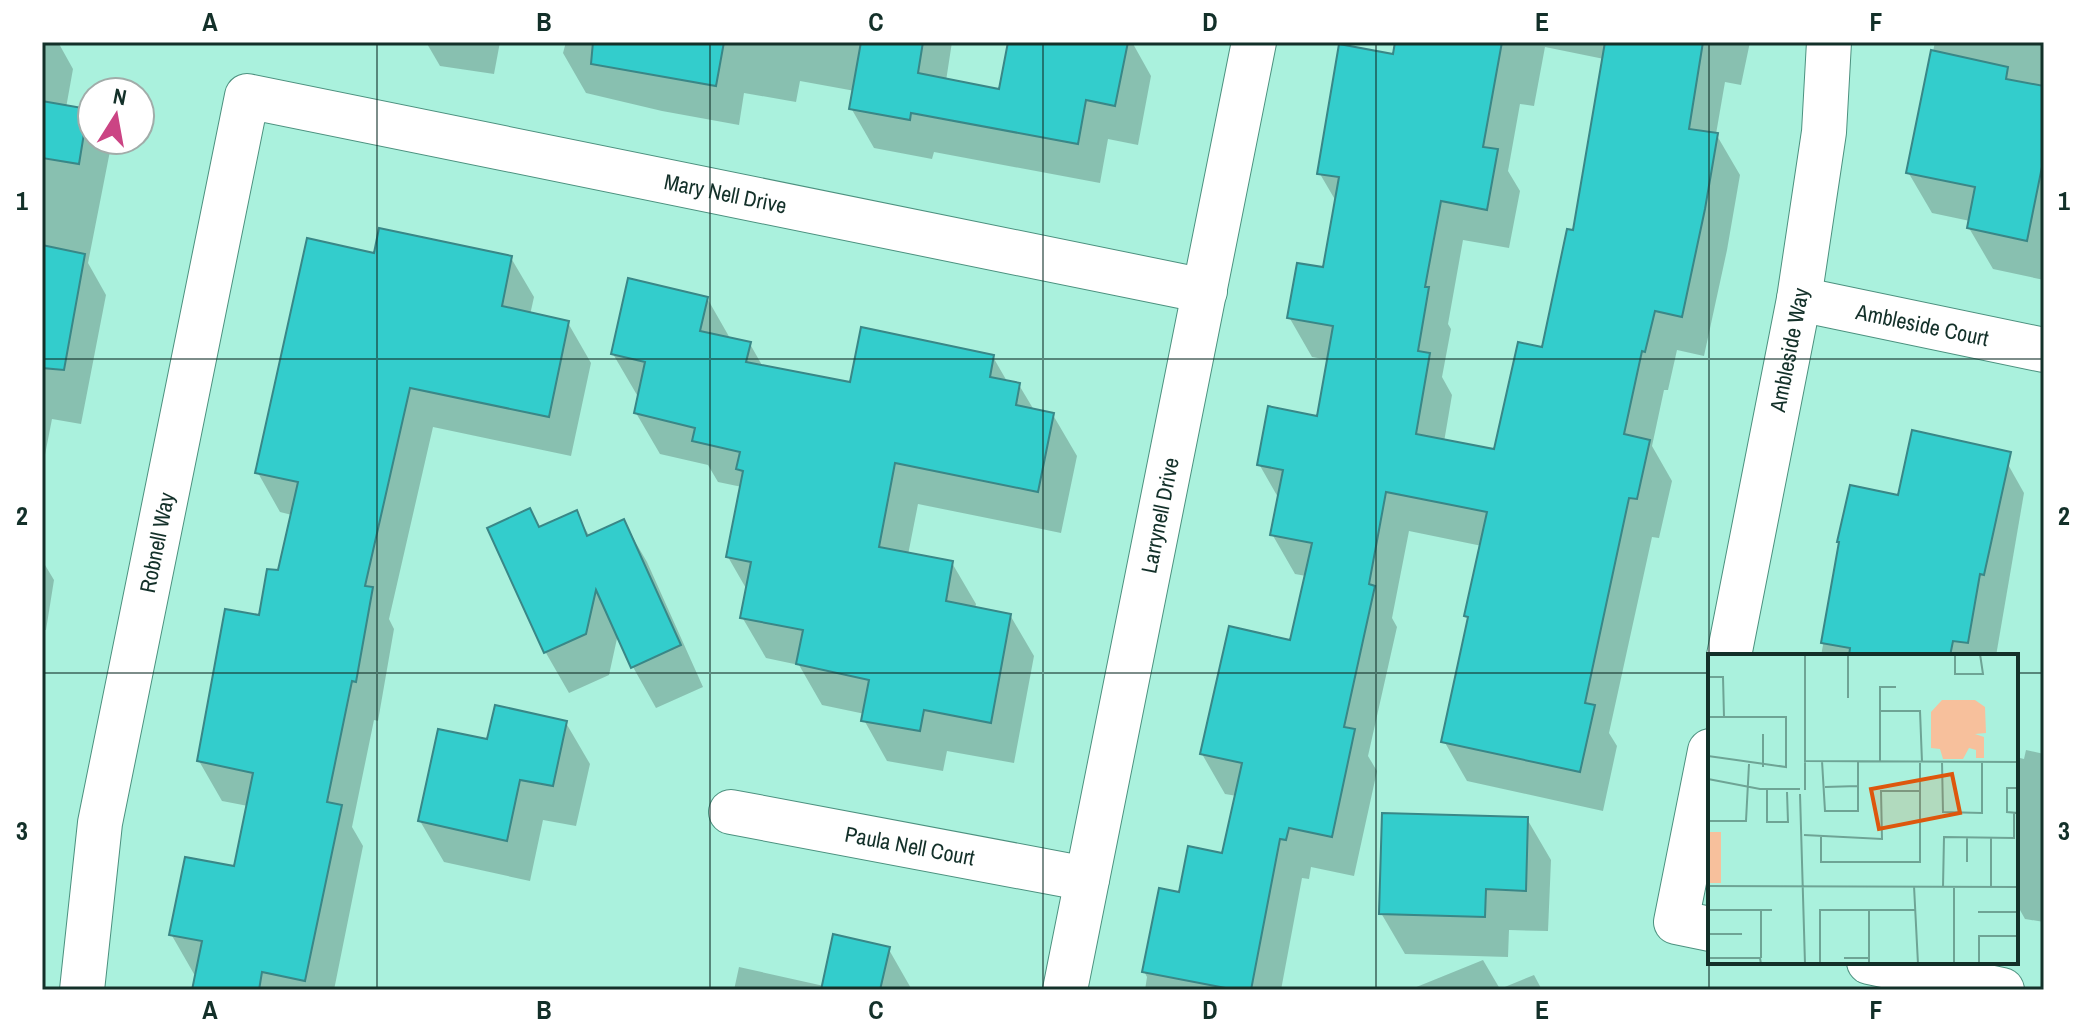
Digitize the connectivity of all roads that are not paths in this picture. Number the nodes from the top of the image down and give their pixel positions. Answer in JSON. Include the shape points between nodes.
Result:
{"nodes":[{"id":1,"x":1254,"y":42,"type":"edge"},
{"id":2,"x":1829,"y":42,"type":"edge"},
{"id":3,"x":247,"y":96,"type":"joint"},
{"id":4,"x":1205,"y":291,"type":"junction"},
{"id":5,"x":1799,"y":299,"type":"junction"},
{"id":6,"x":2044,"y":350,"type":"edge"},
{"id":7,"x":1729,"y":654,"type":"edge"},
{"id":8,"x":1708,"y":771,"type":"edge"},
{"id":9,"x":731,"y":812,"type":"dead end"},
{"id":10,"x":1087,"y":879,"type":"junction"},
{"id":11,"x":1693,"y":925,"type":"edge"},
{"id":12,"x":1878,"y":964,"type":"edge"},
{"id":13,"x":82,"y":990,"type":"edge"},
{"id":14,"x":1065,"y":990,"type":"edge"},
{"id":15,"x":2002,"y":990,"type":"edge"}],
"edges":[{"from":1,"to":4,"type":"street","name":"Larrynell Drive"},
{"from":2,"to":5,"type":"street","name":"Ambleside Way","via":[[1824,132]]},
{"from":3,"to":4,"type":"street","name":"Mary Nell Drive"},
{"from":3,"to":13,"type":"street","name":"Robnell Way","via":[[100,823]]},
{"from":4,"to":10,"type":"street","name":"Larrynell Drive"},
{"from":5,"to":6,"type":"street","name":"Ambleside Court"},
{"from":5,"to":7,"type":"street","name":"Ambleside Way"},
{"from":8,"to":11,"type":"street"},
{"from":9,"to":10,"type":"street","name":"Paula Nell Court"},
{"from":10,"to":14,"type":"street","name":"Larrynell Drive"},
{"from":12,"to":15,"type":"street"}]}
